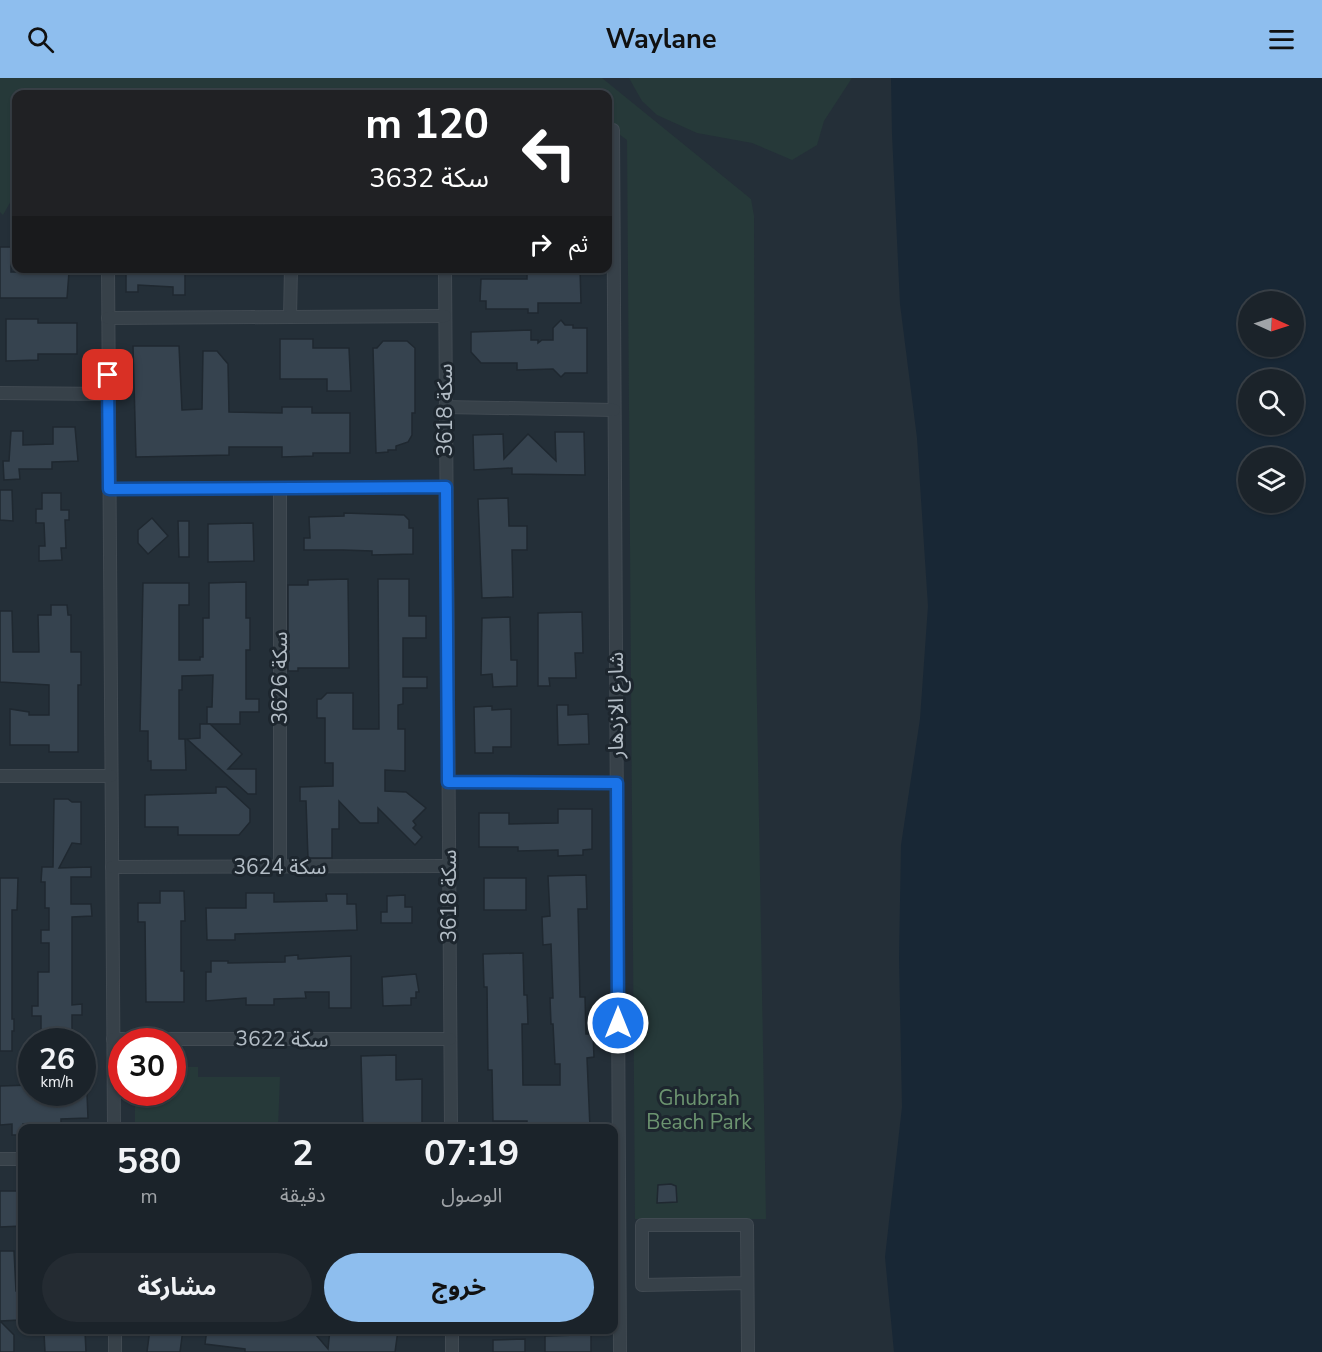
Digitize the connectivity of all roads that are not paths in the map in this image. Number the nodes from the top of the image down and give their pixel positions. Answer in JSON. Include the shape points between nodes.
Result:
{"nodes":[{"id":1,"x":613,"y":130,"type":"dead end"},
{"id":2,"x":108,"y":273,"type":"edge"},
{"id":3,"x":291,"y":273,"type":"edge"},
{"id":4,"x":445,"y":273,"type":"edge"},
{"id":5,"x":444,"y":316,"type":"junction"},
{"id":6,"x":290,"y":317,"type":"junction"},
{"id":7,"x":108,"y":318,"type":"junction"},
{"id":8,"x":0,"y":393,"type":"edge"},
{"id":9,"x":109,"y":394,"type":"junction"},
{"id":10,"x":445,"y":407,"type":"junction"},
{"id":11,"x":614,"y":410,"type":"junction"},
{"id":12,"x":446,"y":487,"type":"junction"},
{"id":13,"x":280,"y":488,"type":"junction"},
{"id":14,"x":109,"y":489,"type":"junction"},
{"id":15,"x":0,"y":776,"type":"edge"},
{"id":16,"x":111,"y":776,"type":"junction"},
{"id":17,"x":448,"y":782,"type":"junction"},
{"id":18,"x":617,"y":783,"type":"junction"},
{"id":19,"x":449,"y":866,"type":"junction"},
{"id":20,"x":112,"y":867,"type":"junction"},
{"id":21,"x":280,"y":867,"type":"junction"},
{"id":22,"x":113,"y":1028,"type":"edge"},
{"id":23,"x":186,"y":1039,"type":"edge"},
{"id":24,"x":450,"y":1039,"type":"junction"},
{"id":25,"x":114,"y":1106,"type":"edge"},
{"id":26,"x":114,"y":1124,"type":"edge"},
{"id":27,"x":451,"y":1124,"type":"edge"},
{"id":28,"x":616,"y":1124,"type":"edge"},
{"id":29,"x":0,"y":1159,"type":"edge"},
{"id":30,"x":18,"y":1159,"type":"edge"},
{"id":31,"x":618,"y":1258,"type":"edge"},
{"id":32,"x":747,"y":1283,"type":"junction"},
{"id":33,"x":115,"y":1334,"type":"edge"},
{"id":34,"x":452,"y":1334,"type":"edge"},
{"id":35,"x":115,"y":1352,"type":"edge"},
{"id":36,"x":452,"y":1352,"type":"edge"},
{"id":37,"x":620,"y":1352,"type":"edge"},
{"id":38,"x":748,"y":1352,"type":"edge"}],
"edges":[{"from":1,"to":11,"type":"street","name":"شارع الازدهار"},
{"from":2,"to":7,"type":"street"},
{"from":3,"to":6,"type":"street"},
{"from":4,"to":5,"type":"street","name":"سكة 3618"},
{"from":5,"to":6,"type":"street"},
{"from":5,"to":10,"type":"street","name":"سكة 3618"},
{"from":6,"to":7,"type":"street"},
{"from":7,"to":9,"type":"street"},
{"from":8,"to":9,"type":"street"},
{"from":9,"to":14,"type":"street"},
{"from":10,"to":11,"type":"street"},
{"from":10,"to":12,"type":"street","name":"سكة 3618"},
{"from":11,"to":18,"type":"street","name":"شارع الازدهار"},
{"from":12,"to":13,"type":"street"},
{"from":12,"to":17,"type":"street","name":"سكة 3618"},
{"from":13,"to":14,"type":"street"},
{"from":13,"to":21,"type":"street","name":"سكة 3626"},
{"from":14,"to":16,"type":"street"},
{"from":15,"to":16,"type":"street"},
{"from":16,"to":20,"type":"street"},
{"from":17,"to":18,"type":"street"},
{"from":17,"to":19,"type":"street","name":"سكة 3618"},
{"from":18,"to":28,"type":"street","name":"شارع الازدهار"},
{"from":19,"to":21,"type":"street","name":"سكة 3624"},
{"from":19,"to":24,"type":"street","name":"سكة 3618"},
{"from":20,"to":21,"type":"street","name":"سكة 3624"},
{"from":20,"to":22,"type":"street"},
{"from":23,"to":24,"type":"street","name":"سكة 3622"},
{"from":24,"to":27,"type":"street","name":"سكة 3618"},
{"from":25,"to":26,"type":"street"},
{"from":29,"to":30,"type":"street"},
{"from":31,"to":37,"type":"street","name":"شارع الازدهار"},
{"from":32,"to":32,"type":"street","via":[[642,1285],[642,1225],[747,1225]]},
{"from":32,"to":38,"type":"street"},
{"from":33,"to":35,"type":"street"},
{"from":34,"to":36,"type":"street"}]}
